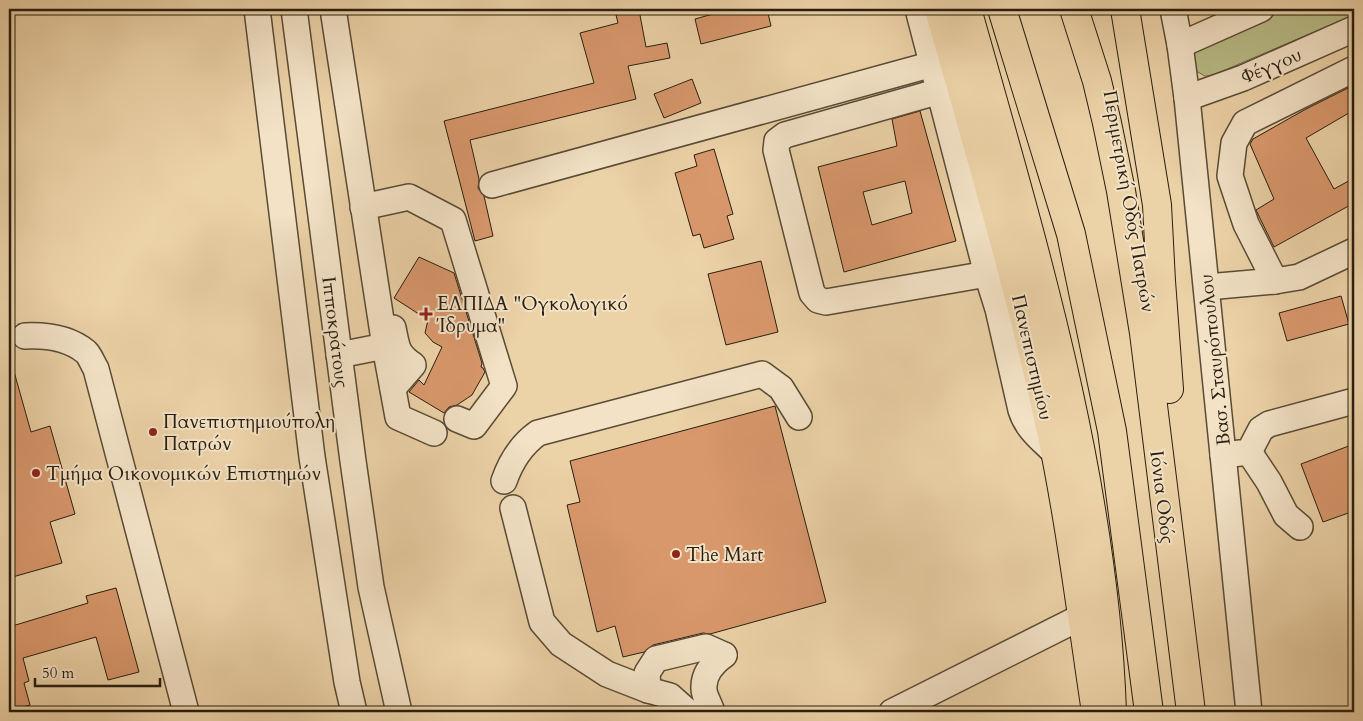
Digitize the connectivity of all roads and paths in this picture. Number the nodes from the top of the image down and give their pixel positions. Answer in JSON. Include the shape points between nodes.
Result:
{"nodes":[{"id":1,"x":257,"y":9,"type":"edge"},
{"id":2,"x":294,"y":9,"type":"edge"},
{"id":3,"x":333,"y":9,"type":"edge"},
{"id":4,"x":918,"y":9,"type":"edge"},
{"id":5,"x":939,"y":9,"type":"edge"},
{"id":6,"x":967,"y":9,"type":"edge"},
{"id":7,"x":1002,"y":9,"type":"edge"},
{"id":8,"x":1074,"y":9,"type":"edge"},
{"id":9,"x":1087,"y":9,"type":"edge"},
{"id":10,"x":1125,"y":9,"type":"edge"},
{"id":11,"x":1173,"y":9,"type":"edge"},
{"id":12,"x":1261,"y":9,"type":"edge"},
{"id":13,"x":1354,"y":29,"type":"edge"},
{"id":14,"x":1180,"y":46,"type":"junction"},
{"id":15,"x":933,"y":64,"type":"junction"},
{"id":16,"x":1354,"y":70,"type":"edge"},
{"id":17,"x":940,"y":91,"type":"junction"},
{"id":18,"x":1187,"y":98,"type":"junction"},
{"id":19,"x":492,"y":185,"type":"dead end"},
{"id":20,"x":363,"y":207,"type":"junction"},
{"id":21,"x":1354,"y":251,"type":"edge"},
{"id":22,"x":987,"y":274,"type":"junction"},
{"id":23,"x":1135,"y":281,"type":"joint"},
{"id":24,"x":1275,"y":281,"type":"junction"},
{"id":25,"x":1207,"y":287,"type":"junction"},
{"id":26,"x":379,"y":312,"type":"junction"},
{"id":27,"x":25,"y":336,"type":"dead end"},
{"id":28,"x":385,"y":346,"type":"junction"},
{"id":29,"x":339,"y":355,"type":"junction"},
{"id":30,"x":393,"y":388,"type":"junction"},
{"id":31,"x":1169,"y":393,"type":"junction"},
{"id":32,"x":1354,"y":401,"type":"edge"},
{"id":33,"x":799,"y":417,"type":"dead end"},
{"id":34,"x":457,"y":419,"type":"dead end"},
{"id":35,"x":434,"y":433,"type":"dead end"},
{"id":36,"x":1054,"y":452,"type":"junction"},
{"id":37,"x":1249,"y":452,"type":"junction"},
{"id":38,"x":1223,"y":455,"type":"junction"},
{"id":39,"x":504,"y":481,"type":"dead end"},
{"id":40,"x":513,"y":508,"type":"dead end"},
{"id":41,"x":1300,"y":527,"type":"dead end"},
{"id":42,"x":1092,"y":612,"type":"junction"},
{"id":43,"x":648,"y":690,"type":"junction"},
{"id":44,"x":179,"y":711,"type":"edge"},
{"id":45,"x":354,"y":712,"type":"edge"},
{"id":46,"x":399,"y":712,"type":"edge"},
{"id":47,"x":688,"y":712,"type":"edge"},
{"id":48,"x":712,"y":712,"type":"edge"},
{"id":49,"x":892,"y":712,"type":"edge"},
{"id":50,"x":1096,"y":712,"type":"edge"},
{"id":51,"x":1112,"y":712,"type":"edge"},
{"id":52,"x":1149,"y":712,"type":"edge"},
{"id":53,"x":1191,"y":712,"type":"edge"},
{"id":54,"x":1207,"y":712,"type":"edge"},
{"id":55,"x":1249,"y":712,"type":"edge"}],
"edges":[{"from":1,"to":45,"type":"street","name":"Ιπποκράτους","via":[[312,457]]},
{"from":2,"to":29,"type":"street","name":"Ιπποκράτους"},
{"from":3,"to":20,"type":"street"},
{"from":4,"to":15,"type":"street"},
{"from":5,"to":36,"type":"main road","name":"Πανεπιστημίου","via":[[1009,258]]},
{"from":6,"to":42,"type":"main road","name":"Πανεπιστημίου","via":[[1068,389],[1086,485]]},
{"from":7,"to":52,"type":"main road","via":[[1071,234],[1112,431]]},
{"from":8,"to":23,"type":"main road","name":"Περιμετρική Οδός Πατρών","via":[[1107,123]]},
{"from":9,"to":31,"type":"main road","name":"Περιμετρική Οδός Πατρών","via":[[1119,127],[1150,313]]},
{"from":10,"to":31,"type":"main road","via":[[1157,205]]},
{"from":11,"to":14,"type":"street","name":"Βασ. Σταυρόπουλου"},
{"from":12,"to":14,"type":"street"},
{"from":13,"to":18,"type":"street","name":"Φέγγου","via":[[1243,78]]},
{"from":14,"to":18,"type":"street","name":"Βασ. Σταυρόπουλου"},
{"from":15,"to":17,"type":"street"},
{"from":15,"to":19,"type":"street"},
{"from":16,"to":24,"type":"street","via":[[1245,122],[1234,143],[1230,176],[1246,224]]},
{"from":17,"to":22,"type":"street"},
{"from":17,"to":22,"type":"street","via":[[785,135],[777,141],[778,160],[812,292],[818,300],[826,302]]},
{"from":18,"to":25,"type":"street","name":"Βασ. Σταυρόπουλου"},
{"from":20,"to":26,"type":"street"},
{"from":20,"to":34,"type":"street","via":[[409,197],[453,220],[504,386],[474,426]]},
{"from":21,"to":24,"type":"street","via":[[1299,277]]},
{"from":22,"to":36,"type":"street","via":[[1024,420]]},
{"from":23,"to":53,"type":"main road","name":"Ιόνια Οδός"},
{"from":24,"to":25,"type":"street"},
{"from":25,"to":38,"type":"street","name":"Βασ. Σταυρόπουλου"},
{"from":26,"to":28,"type":"street"},
{"from":26,"to":30,"type":"street","via":[[390,315],[398,350],[413,365]]},
{"from":27,"to":44,"type":"street","via":[[45,335],[73,344],[87,353],[96,369]]},
{"from":28,"to":29,"type":"street"},
{"from":28,"to":30,"type":"street"},
{"from":29,"to":46,"type":"street","name":"Ιπποκράτους","via":[[371,587]]},
{"from":30,"to":35,"type":"street","via":[[398,417]]},
{"from":31,"to":54,"type":"main road","name":"Ιόνια Οδός"},
{"from":32,"to":37,"type":"street","via":[[1269,424],[1261,429]]},
{"from":33,"to":39,"type":"street","via":[[781,388],[762,374],[538,433],[518,451]]},
{"from":36,"to":42,"type":"main road","name":"Πανεπιστημίου"},
{"from":37,"to":38,"type":"street"},
{"from":37,"to":41,"type":"street","via":[[1286,515]]},
{"from":38,"to":55,"type":"street","name":"Βασ. Σταυρόπουλου"},
{"from":40,"to":43,"type":"street","via":[[542,622],[561,644],[606,674]]},
{"from":42,"to":49,"type":"street"},
{"from":42,"to":50,"type":"main road","name":"Πανεπιστημίου"},
{"from":42,"to":51,"type":"main road","name":"Πανεπιστημίου","via":[[1109,661]]},
{"from":43,"to":47,"type":"street","via":[[670,696]]},
{"from":43,"to":48,"type":"street","via":[[647,673],[656,659],[706,647],[724,656],[707,672],[704,689]]}]}
